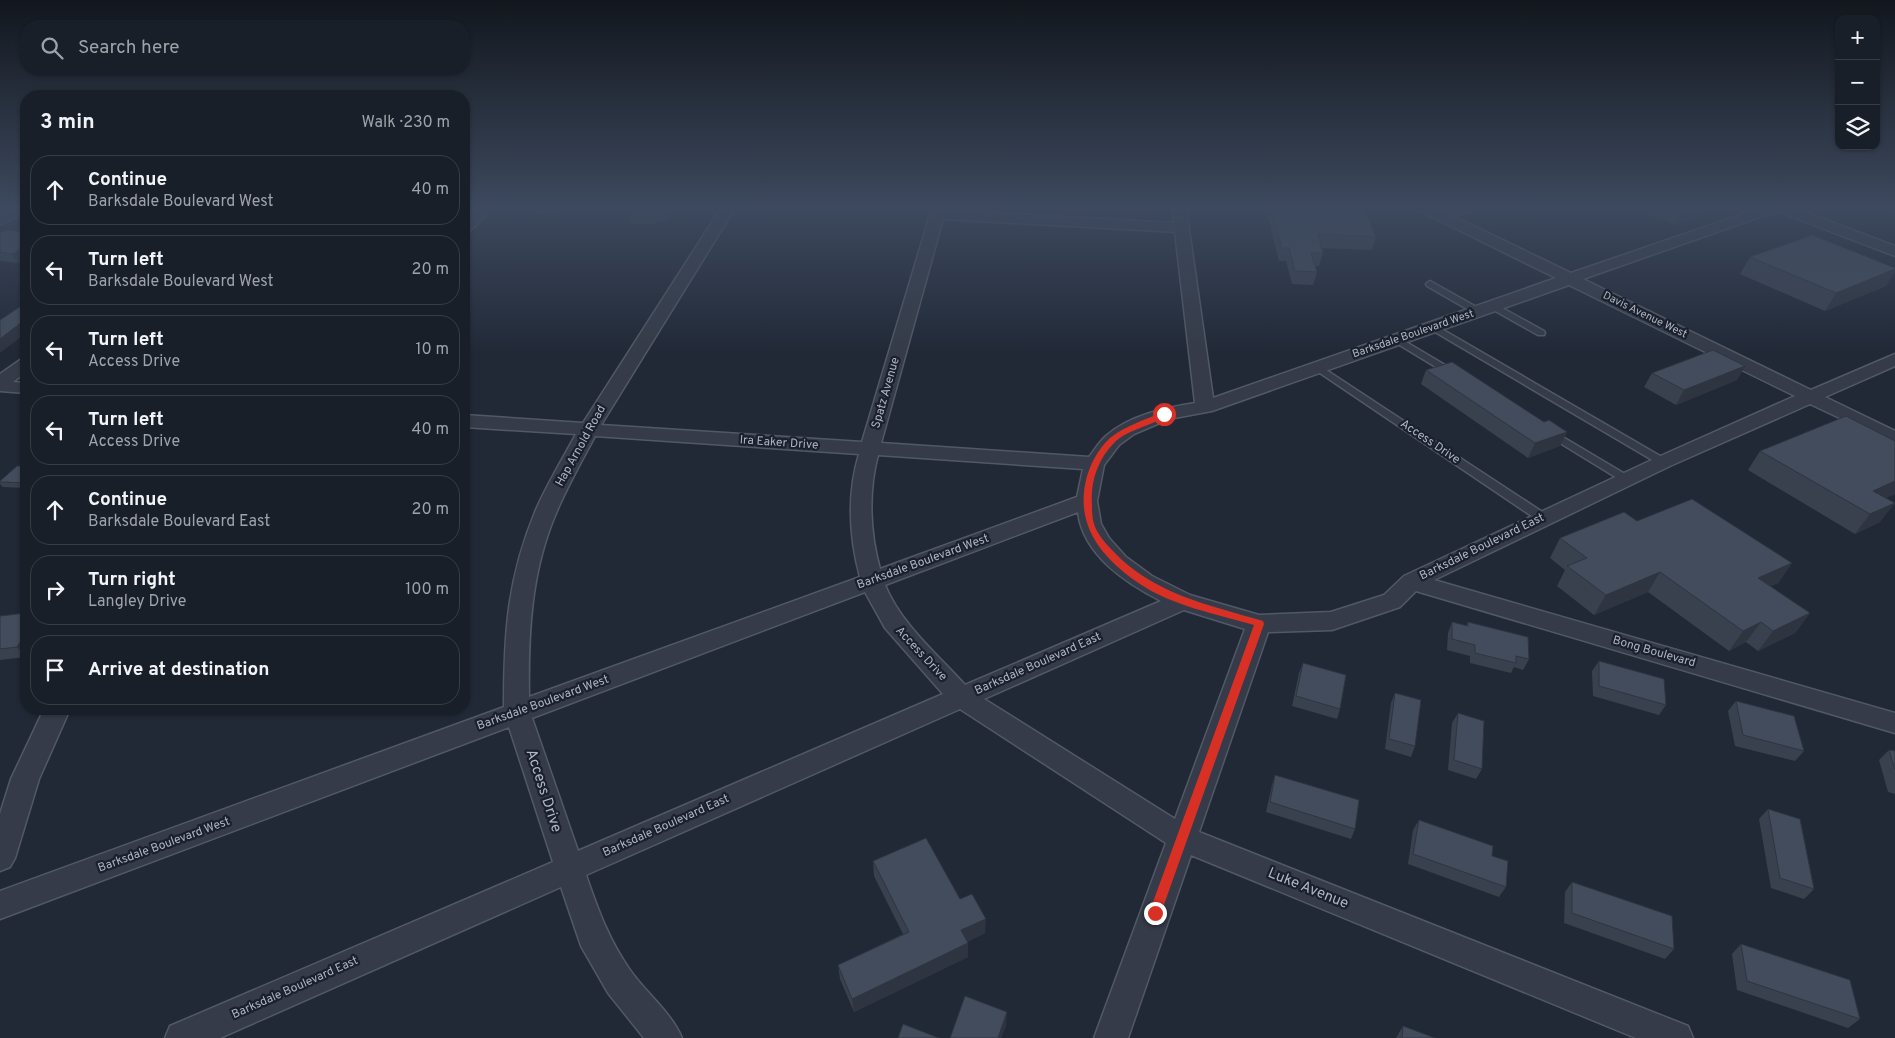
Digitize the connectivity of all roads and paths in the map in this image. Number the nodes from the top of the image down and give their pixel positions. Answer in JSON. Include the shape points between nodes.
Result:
{"nodes":[{"id":1,"x":697,"y":256,"type":"edge"},
{"id":2,"x":925,"y":256,"type":"edge"},
{"id":3,"x":1185,"y":256,"type":"edge"},
{"id":4,"x":1524,"y":256,"type":"edge"},
{"id":5,"x":1635,"y":256,"type":"edge"},
{"id":6,"x":1571,"y":279,"type":"junction"},
{"id":7,"x":1430,"y":284,"type":"dead end"},
{"id":8,"x":1493,"y":306,"type":"junction"},
{"id":9,"x":1477,"y":312,"type":"junction"},
{"id":10,"x":1432,"y":327,"type":"junction"},
{"id":11,"x":1541,"y":333,"type":"dead end"},
{"id":12,"x":1396,"y":339,"type":"junction"},
{"id":13,"x":1895,"y":359,"type":"edge"},
{"id":14,"x":1317,"y":367,"type":"junction"},
{"id":15,"x":20,"y":368,"type":"edge"},
{"id":16,"x":1465,"y":380,"type":"edge"},
{"id":17,"x":0,"y":382,"type":"edge"},
{"id":18,"x":0,"y":386,"type":"edge"},
{"id":19,"x":20,"y":388,"type":"edge"},
{"id":20,"x":1812,"y":397,"type":"junction"},
{"id":21,"x":1205,"y":407,"type":"junction"},
{"id":22,"x":470,"y":421,"type":"edge"},
{"id":23,"x":1541,"y":427,"type":"edge"},
{"id":24,"x":588,"y":430,"type":"junction"},
{"id":25,"x":1895,"y":438,"type":"edge"},
{"id":26,"x":870,"y":448,"type":"junction"},
{"id":27,"x":1663,"y":462,"type":"junction"},
{"id":28,"x":1094,"y":464,"type":"junction"},
{"id":29,"x":1626,"y":479,"type":"junction"},
{"id":30,"x":1087,"y":497,"type":"junction"},
{"id":31,"x":1543,"y":518,"type":"junction"},
{"id":32,"x":872,"y":581,"type":"junction"},
{"id":33,"x":1412,"y":582,"type":"junction"},
{"id":34,"x":1182,"y":601,"type":"junction"},
{"id":35,"x":1259,"y":624,"type":"junction"},
{"id":36,"x":961,"y":697,"type":"junction"},
{"id":37,"x":517,"y":713,"type":"junction"},
{"id":38,"x":54,"y":715,"type":"edge"},
{"id":39,"x":1895,"y":723,"type":"edge"},
{"id":40,"x":1182,"y":838,"type":"junction"},
{"id":41,"x":0,"y":858,"type":"edge"},
{"id":42,"x":568,"y":869,"type":"junction"},
{"id":43,"x":0,"y":906,"type":"edge"},
{"id":44,"x":182,"y":1038,"type":"edge"},
{"id":45,"x":664,"y":1038,"type":"edge"},
{"id":46,"x":1111,"y":1038,"type":"edge"},
{"id":47,"x":1676,"y":1038,"type":"edge"}],
"edges":[{"from":1,"to":24,"type":"street","name":"Hap Arnold Road"},
{"from":2,"to":26,"type":"street","name":"Spatz Avenue"},
{"from":3,"to":21,"type":"street"},
{"from":4,"to":6,"type":"street","name":"Davis Avenue West"},
{"from":5,"to":6,"type":"street","name":"Barksdale Boulevard West"},
{"from":6,"to":8,"type":"street","name":"Barksdale Boulevard West"},
{"from":6,"to":20,"type":"street","name":"Davis Avenue West"},
{"from":7,"to":9,"type":"lane"},
{"from":8,"to":9,"type":"street","name":"Barksdale Boulevard West"},
{"from":8,"to":11,"type":"lane"},
{"from":9,"to":10,"type":"street","name":"Barksdale Boulevard West"},
{"from":10,"to":12,"type":"street","name":"Barksdale Boulevard West"},
{"from":10,"to":27,"type":"lane"},
{"from":12,"to":14,"type":"street","name":"Barksdale Boulevard West"},
{"from":12,"to":16,"type":"lane"},
{"from":13,"to":20,"type":"street","name":"Barksdale Boulevard East"},
{"from":14,"to":21,"type":"street","name":"Barksdale Boulevard West"},
{"from":14,"to":31,"type":"lane","name":"Access Drive"},
{"from":15,"to":17,"type":"street"},
{"from":18,"to":19,"type":"street"},
{"from":20,"to":25,"type":"street","name":"Davis Avenue West"},
{"from":20,"to":27,"type":"street","name":"Barksdale Boulevard East"},
{"from":21,"to":28,"type":"street","name":"Barksdale Boulevard West","via":[[1164,414],[1127,430],[1112,441]]},
{"from":22,"to":24,"type":"street","name":"Ira Eaker Drive"},
{"from":23,"to":29,"type":"lane"},
{"from":24,"to":26,"type":"street","name":"Ira Eaker Drive"},
{"from":24,"to":37,"type":"street","name":"Hap Arnold Road","via":[[546,511],[531,553],[521,595],[516,644]]},
{"from":26,"to":28,"type":"street","name":"Ira Eaker Drive"},
{"from":26,"to":32,"type":"street","name":"Spatz Avenue","via":[[861,503],[863,547]]},
{"from":27,"to":29,"type":"street","name":"Barksdale Boulevard East"},
{"from":28,"to":30,"type":"street","name":"Barksdale Boulevard West"},
{"from":29,"to":31,"type":"street","name":"Barksdale Boulevard East"},
{"from":30,"to":32,"type":"street","name":"Barksdale Boulevard West"},
{"from":30,"to":34,"type":"street","via":[[1090,524],[1118,562],[1144,582]]},
{"from":31,"to":33,"type":"street","name":"Barksdale Boulevard East"},
{"from":32,"to":36,"type":"street","name":"Access Drive","via":[[893,622]]},
{"from":32,"to":37,"type":"street","name":"Barksdale Boulevard West"},
{"from":33,"to":35,"type":"street","name":"Barksdale Boulevard East","via":[[1392,601],[1332,621]]},
{"from":33,"to":39,"type":"street","name":"Bong Boulevard"},
{"from":34,"to":35,"type":"street","name":"Barksdale Boulevard East"},
{"from":34,"to":36,"type":"street","name":"Barksdale Boulevard East"},
{"from":35,"to":40,"type":"street"},
{"from":36,"to":40,"type":"street","name":"Luke Avenue"},
{"from":36,"to":42,"type":"street","name":"Barksdale Boulevard East"},
{"from":37,"to":42,"type":"street","name":"Access Drive"},
{"from":37,"to":43,"type":"street","name":"Barksdale Boulevard West"},
{"from":38,"to":41,"type":"street","via":[[25,779]]},
{"from":40,"to":46,"type":"street"},
{"from":40,"to":47,"type":"street","name":"Luke Avenue"},
{"from":42,"to":44,"type":"street","name":"Barksdale Boulevard East"},
{"from":42,"to":45,"type":"street","name":"Access Drive","via":[[592,936],[619,982]]}]}
